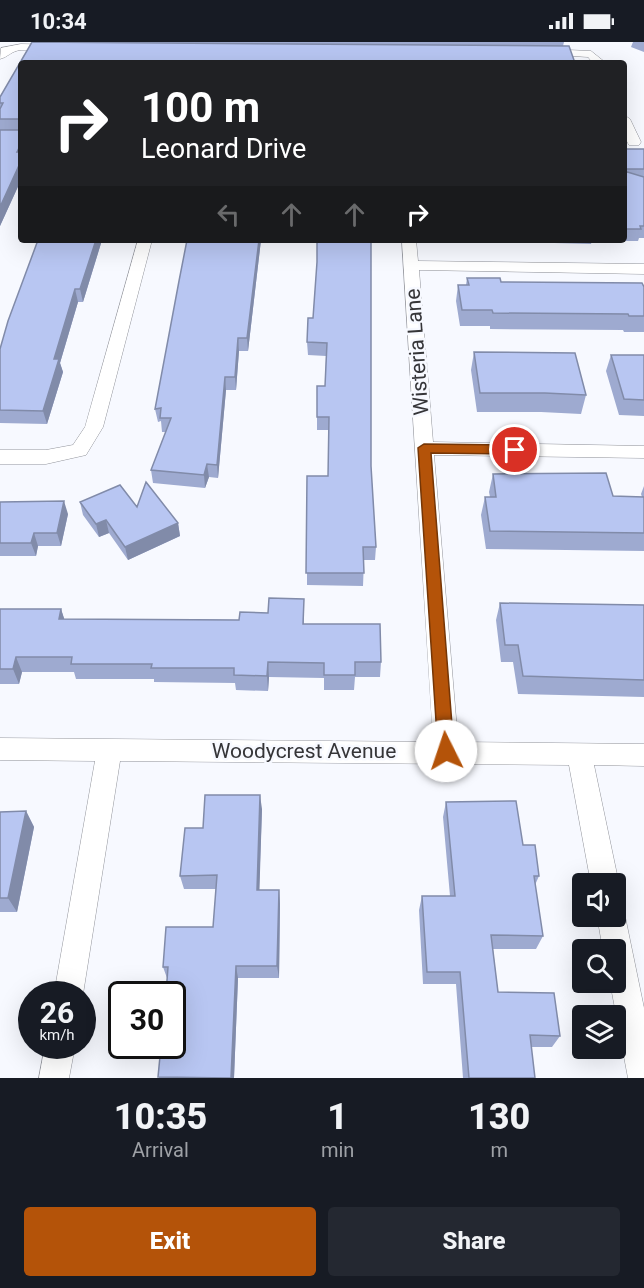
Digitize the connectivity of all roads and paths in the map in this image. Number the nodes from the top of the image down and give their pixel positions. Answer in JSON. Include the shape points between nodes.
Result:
{"nodes":[{"id":1,"x":68,"y":48,"type":"edge"},
{"id":2,"x":528,"y":52,"type":"edge"},
{"id":3,"x":0,"y":56,"type":"edge"},
{"id":4,"x":597,"y":60,"type":"edge"},
{"id":5,"x":627,"y":125,"type":"edge"},
{"id":6,"x":634,"y":142,"type":"edge"},
{"id":7,"x":144,"y":243,"type":"edge"},
{"id":8,"x":409,"y":243,"type":"edge"},
{"id":9,"x":411,"y":265,"type":"junction"},
{"id":10,"x":644,"y":269,"type":"edge"},
{"id":11,"x":424,"y":448,"type":"junction"},
{"id":12,"x":644,"y":452,"type":"edge"},
{"id":13,"x":0,"y":457,"type":"edge"},
{"id":14,"x":0,"y":749,"type":"edge"},
{"id":15,"x":446,"y":751,"type":"junction"},
{"id":16,"x":109,"y":752,"type":"junction"},
{"id":17,"x":579,"y":753,"type":"junction"},
{"id":18,"x":644,"y":755,"type":"edge"},
{"id":19,"x":603,"y":873,"type":"edge"},
{"id":20,"x":613,"y":927,"type":"edge"},
{"id":21,"x":70,"y":981,"type":"edge"},
{"id":22,"x":58,"y":1059,"type":"edge"},
{"id":23,"x":54,"y":1078,"type":"edge"},
{"id":24,"x":643,"y":1078,"type":"edge"}],
"edges":[{"from":1,"to":3,"type":"street","via":[[21,47],[5,50]]},
{"from":2,"to":4,"type":"street","via":[[591,54]]},
{"from":5,"to":6,"type":"street"},
{"from":7,"to":13,"type":"street","via":[[94,427],[80,450],[46,457]]},
{"from":8,"to":9,"type":"street","name":"Wisteria Lane"},
{"from":9,"to":10,"type":"street"},
{"from":9,"to":11,"type":"street","name":"Wisteria Lane"},
{"from":11,"to":12,"type":"street"},
{"from":11,"to":15,"type":"street","name":"Wisteria Lane"},
{"from":14,"to":16,"type":"street","name":"Woodycrest Avenue"},
{"from":15,"to":16,"type":"street","name":"Woodycrest Avenue"},
{"from":15,"to":17,"type":"street","name":"Woodycrest Avenue"},
{"from":16,"to":21,"type":"street"},
{"from":17,"to":18,"type":"street","name":"Woodycrest Avenue"},
{"from":17,"to":19,"type":"street"},
{"from":20,"to":24,"type":"street"},
{"from":22,"to":23,"type":"street"}]}
